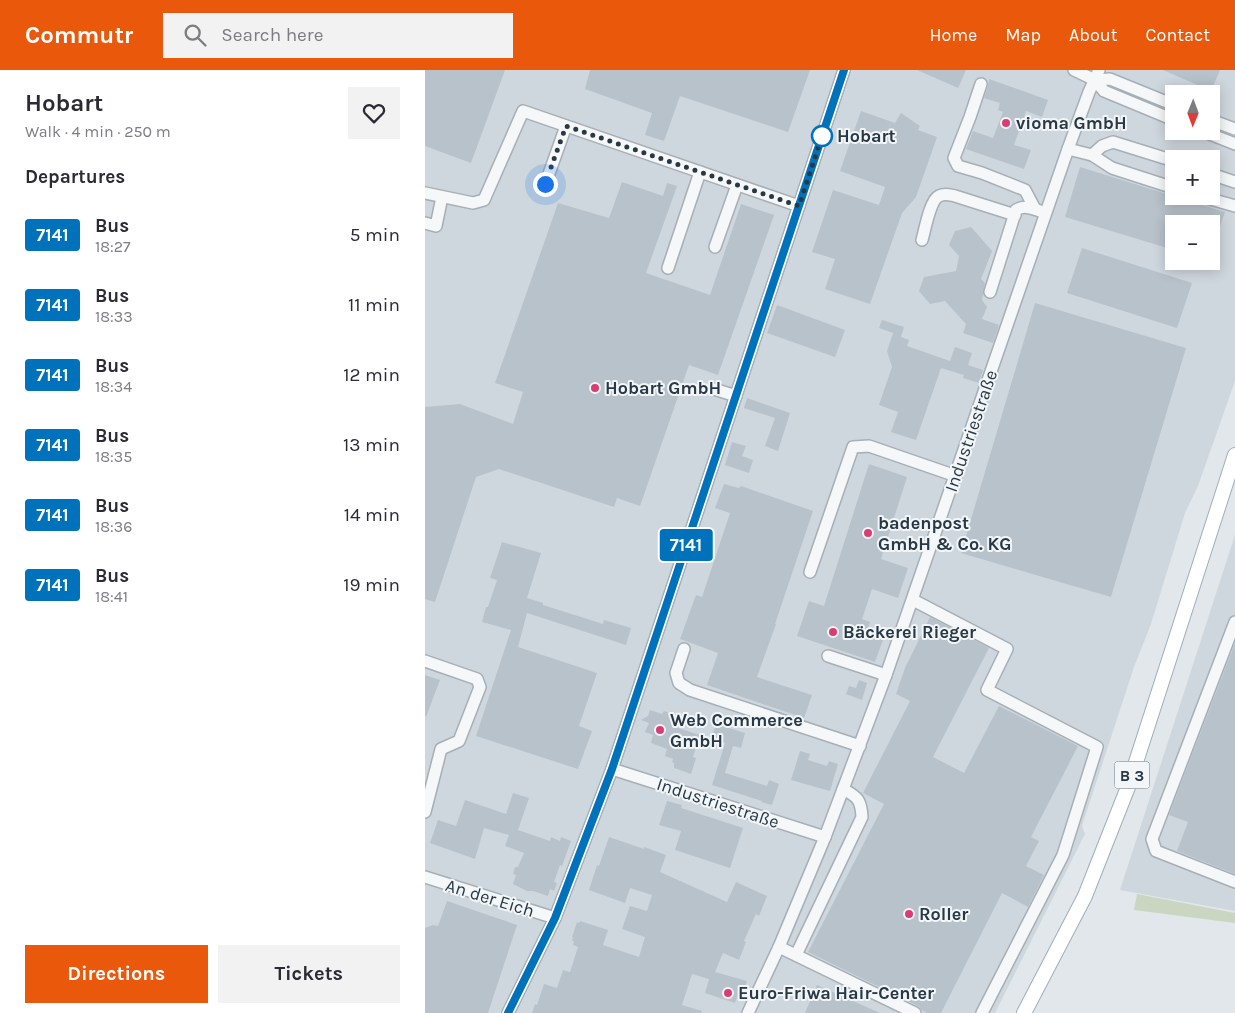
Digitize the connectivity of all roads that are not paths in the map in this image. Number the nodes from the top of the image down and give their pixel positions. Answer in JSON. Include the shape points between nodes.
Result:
{"nodes":[{"id":1,"x":844,"y":70,"type":"edge"},
{"id":2,"x":1074,"y":70,"type":"edge"},
{"id":3,"x":1097,"y":75,"type":"edge"},
{"id":4,"x":981,"y":84,"type":"dead end"},
{"id":5,"x":1165,"y":101,"type":"edge"},
{"id":6,"x":1165,"y":116,"type":"edge"},
{"id":7,"x":1220,"y":123,"type":"edge"},
{"id":8,"x":566,"y":126,"type":"junction"},
{"id":9,"x":1235,"y":129,"type":"edge"},
{"id":10,"x":1220,"y":138,"type":"edge"},
{"id":11,"x":1235,"y":144,"type":"edge"},
{"id":12,"x":1068,"y":149,"type":"junction"},
{"id":13,"x":1093,"y":155,"type":"junction"},
{"id":14,"x":1165,"y":159,"type":"edge"},
{"id":15,"x":701,"y":172,"type":"junction"},
{"id":16,"x":1220,"y":177,"type":"edge"},
{"id":17,"x":1235,"y":182,"type":"edge"},
{"id":18,"x":545,"y":184,"type":"dead end"},
{"id":19,"x":737,"y":185,"type":"junction"},
{"id":20,"x":1165,"y":185,"type":"edge"},
{"id":21,"x":425,"y":193,"type":"edge"},
{"id":22,"x":443,"y":197,"type":"junction"},
{"id":23,"x":1220,"y":202,"type":"edge"},
{"id":24,"x":799,"y":206,"type":"junction"},
{"id":25,"x":1235,"y":206,"type":"edge"},
{"id":26,"x":1041,"y":211,"type":"junction"},
{"id":27,"x":1015,"y":215,"type":"junction"},
{"id":28,"x":425,"y":223,"type":"edge"},
{"id":29,"x":922,"y":240,"type":"dead end"},
{"id":30,"x":715,"y":247,"type":"dead end"},
{"id":31,"x":668,"y":268,"type":"dead end"},
{"id":32,"x":990,"y":292,"type":"dead end"},
{"id":33,"x":713,"y":389,"type":"dead end"},
{"id":34,"x":736,"y":396,"type":"junction"},
{"id":35,"x":1235,"y":455,"type":"edge"},
{"id":36,"x":956,"y":476,"type":"junction"},
{"id":37,"x":810,"y":572,"type":"dead end"},
{"id":38,"x":913,"y":600,"type":"junction"},
{"id":39,"x":1235,"y":622,"type":"edge"},
{"id":40,"x":684,"y":649,"type":"dead end"},
{"id":41,"x":828,"y":656,"type":"dead end"},
{"id":42,"x":425,"y":661,"type":"edge"},
{"id":43,"x":886,"y":675,"type":"junction"},
{"id":44,"x":859,"y":746,"type":"junction"},
{"id":45,"x":612,"y":769,"type":"junction"},
{"id":46,"x":843,"y":789,"type":"junction"},
{"id":47,"x":425,"y":812,"type":"edge"},
{"id":48,"x":825,"y":837,"type":"junction"},
{"id":49,"x":425,"y":877,"type":"edge"},
{"id":50,"x":1235,"y":882,"type":"edge"},
{"id":51,"x":555,"y":918,"type":"junction"},
{"id":52,"x":779,"y":947,"type":"junction"},
{"id":53,"x":796,"y":955,"type":"junction"},
{"id":54,"x":508,"y":1013,"type":"edge"},
{"id":55,"x":748,"y":1013,"type":"edge"},
{"id":56,"x":915,"y":1013,"type":"edge"},
{"id":57,"x":982,"y":1013,"type":"edge"},
{"id":58,"x":1024,"y":1013,"type":"edge"}],
"edges":[{"from":1,"to":24,"type":"street"},
{"from":2,"to":3,"type":"street"},
{"from":3,"to":5,"type":"street"},
{"from":3,"to":6,"type":"street","via":[[1104,91]]},
{"from":3,"to":12,"type":"street","name":"Industriestraße"},
{"from":4,"to":26,"type":"street","via":[[954,158],[958,166],[1025,190]]},
{"from":7,"to":9,"type":"street"},
{"from":8,"to":15,"type":"street"},
{"from":8,"to":18,"type":"street"},
{"from":8,"to":22,"type":"street","via":[[523,111],[484,200],[473,203]]},
{"from":10,"to":11,"type":"street"},
{"from":12,"to":13,"type":"street"},
{"from":12,"to":26,"type":"street","name":"Industriestraße"},
{"from":13,"to":14,"type":"street","via":[[1101,146],[1113,142]]},
{"from":13,"to":20,"type":"street","via":[[1112,168]]},
{"from":15,"to":19,"type":"street"},
{"from":15,"to":31,"type":"street"},
{"from":16,"to":17,"type":"street"},
{"from":19,"to":24,"type":"street"},
{"from":19,"to":30,"type":"street"},
{"from":21,"to":22,"type":"street"},
{"from":22,"to":28,"type":"street","via":[[436,226]]},
{"from":23,"to":25,"type":"street"},
{"from":24,"to":34,"type":"street"},
{"from":26,"to":27,"type":"street","via":[[1021,207]]},
{"from":26,"to":36,"type":"street","name":"Industriestraße"},
{"from":27,"to":29,"type":"street","via":[[955,196],[941,195],[933,202]]},
{"from":27,"to":32,"type":"street"},
{"from":33,"to":34,"type":"street"},
{"from":34,"to":45,"type":"street"},
{"from":35,"to":58,"type":"main road","number":"B 3","via":[[1128,787],[1085,896]]},
{"from":36,"to":37,"type":"street","via":[[869,446],[853,447]]},
{"from":36,"to":38,"type":"street","name":"Industriestraße"},
{"from":38,"to":43,"type":"street","name":"Industriestraße"},
{"from":38,"to":57,"type":"street","via":[[1007,649],[987,690],[1097,747],[1063,855]]},
{"from":39,"to":50,"type":"street","via":[[1152,839],[1156,851]]},
{"from":40,"to":44,"type":"street","via":[[676,673],[679,683],[690,690]]},
{"from":41,"to":43,"type":"street"},
{"from":42,"to":47,"type":"street","via":[[477,679],[480,687],[459,741],[441,749]]},
{"from":43,"to":44,"type":"street","name":"Industriestraße"},
{"from":44,"to":46,"type":"street","name":"Industriestraße"},
{"from":45,"to":48,"type":"street","name":"Industriestraße"},
{"from":45,"to":51,"type":"street"},
{"from":46,"to":48,"type":"street","name":"Industriestraße"},
{"from":46,"to":53,"type":"street","via":[[855,795],[862,817]]},
{"from":48,"to":52,"type":"street","name":"Industriestraße"},
{"from":49,"to":51,"type":"street","name":"An der Eich"},
{"from":51,"to":54,"type":"street"},
{"from":52,"to":53,"type":"street"},
{"from":52,"to":55,"type":"street","name":"Industriestraße"},
{"from":53,"to":56,"type":"street"}]}
